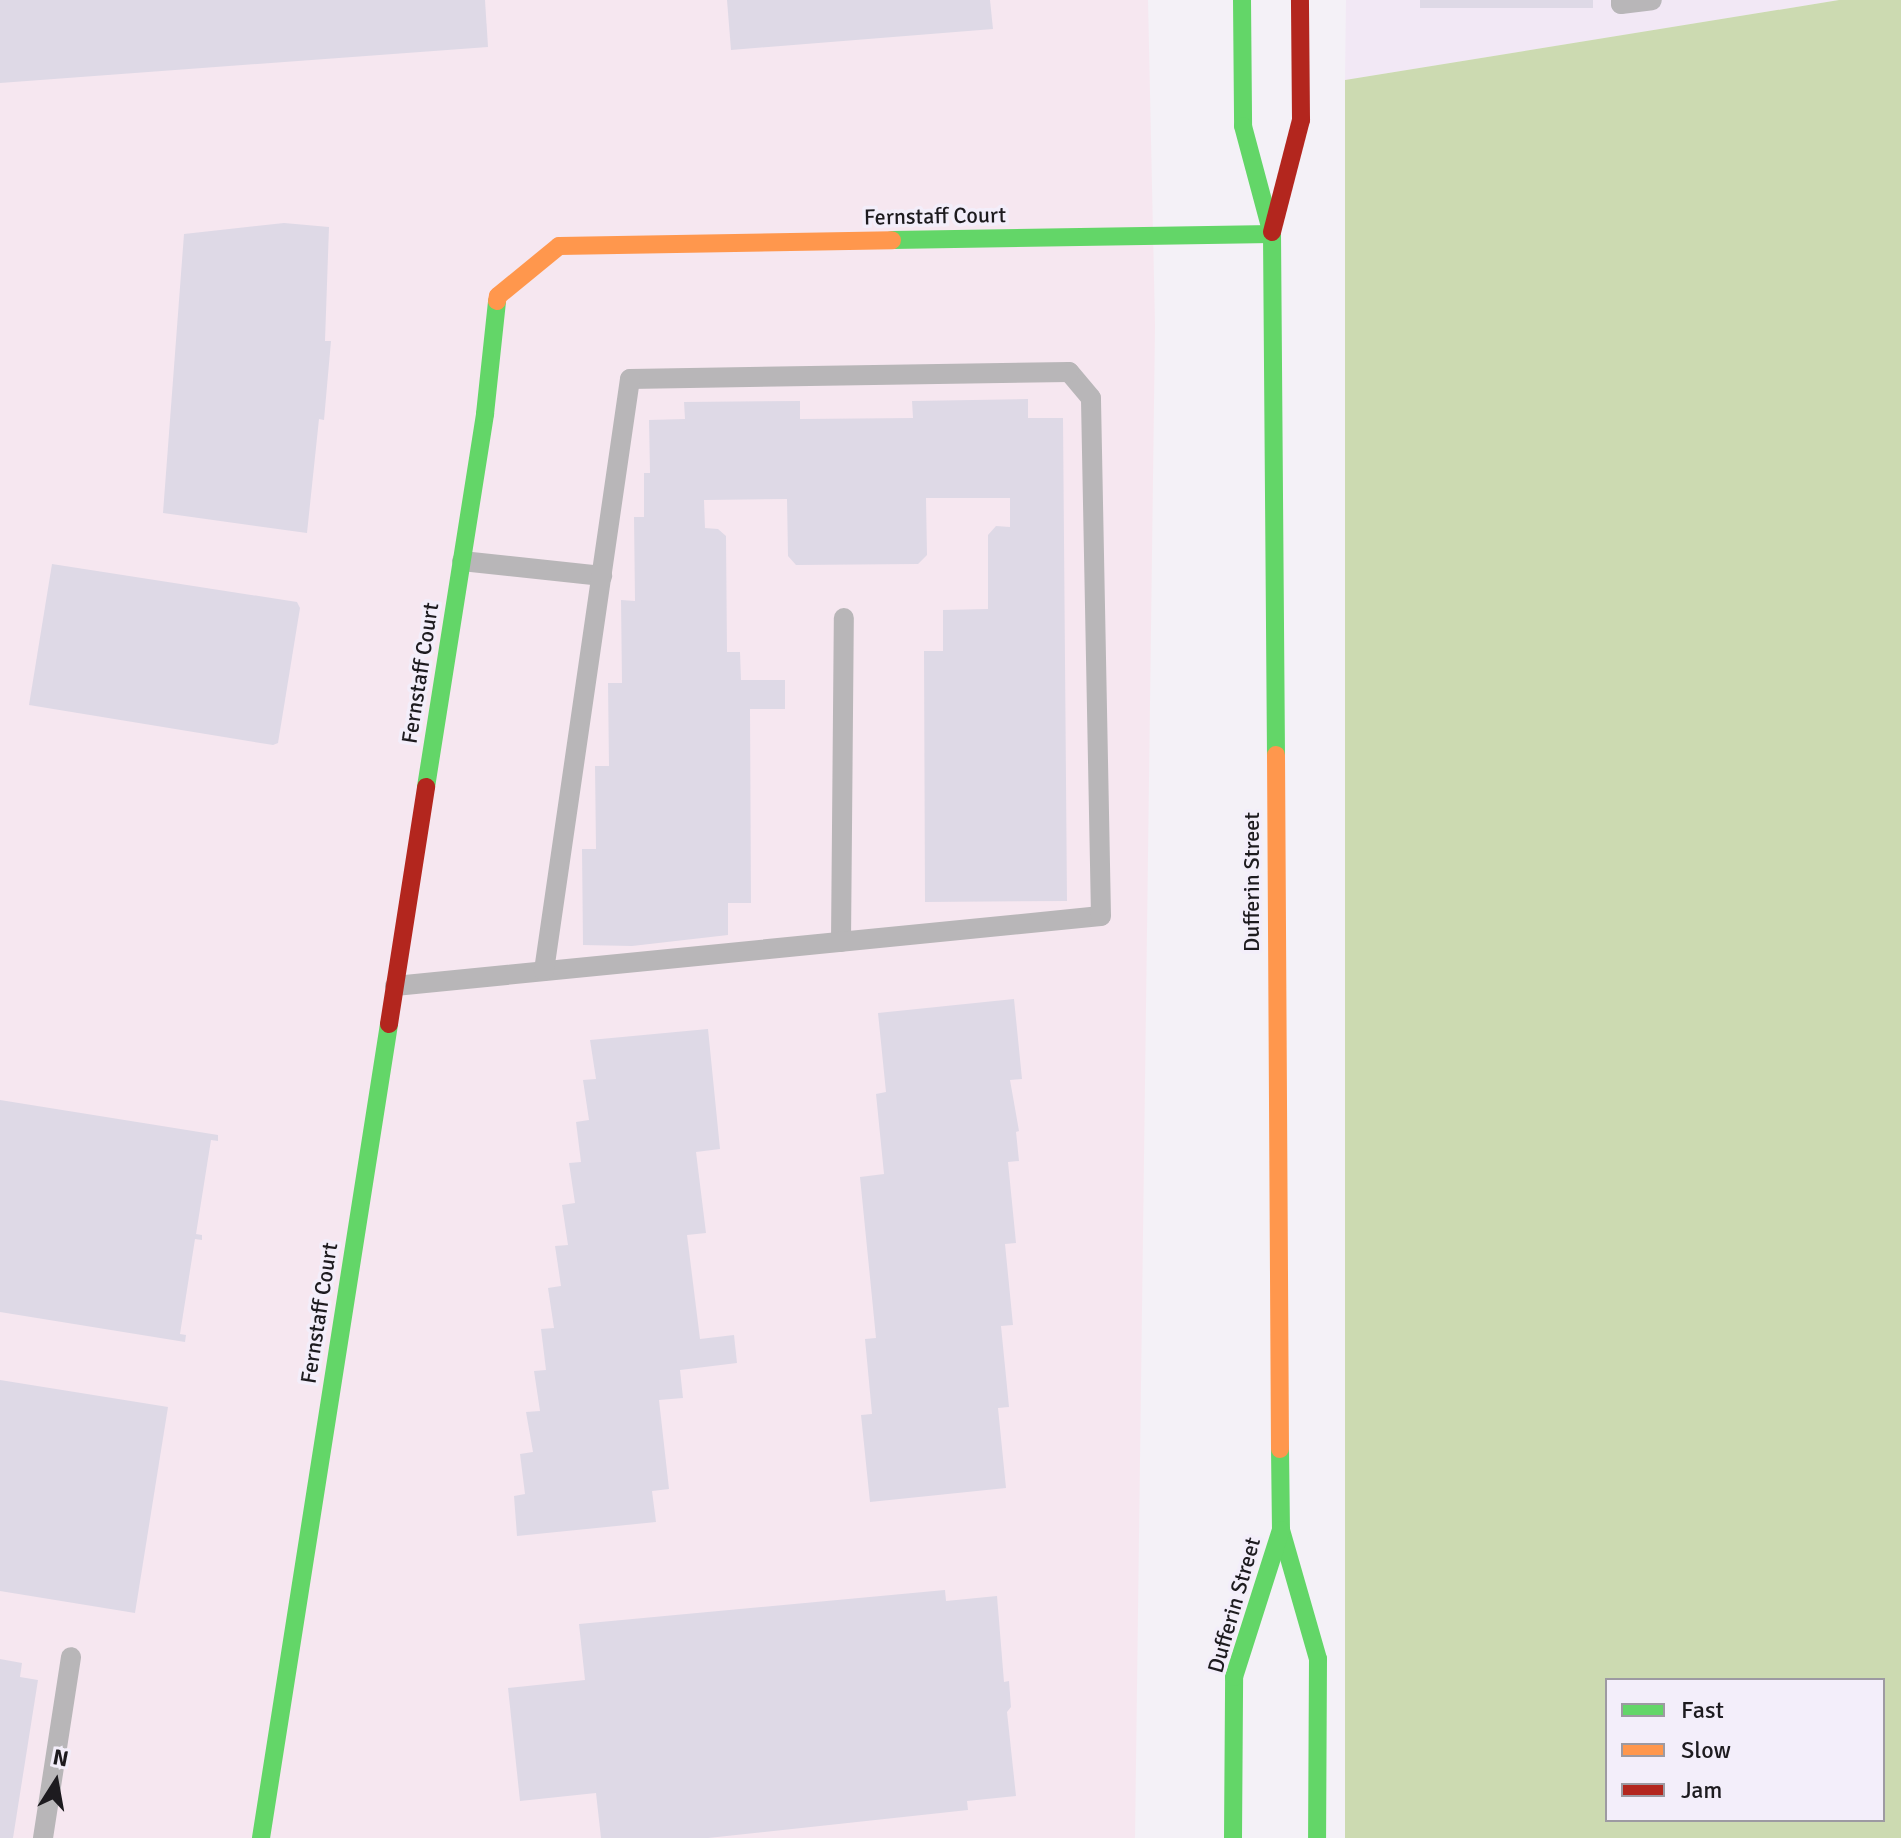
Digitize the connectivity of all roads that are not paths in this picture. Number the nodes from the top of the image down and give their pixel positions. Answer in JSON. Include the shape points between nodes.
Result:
{"nodes":[{"id":1,"x":1242,"y":0,"type":"edge"},
{"id":2,"x":1300,"y":0,"type":"edge"},
{"id":3,"x":1621,"y":0,"type":"edge"},
{"id":4,"x":1652,"y":0,"type":"edge"},
{"id":5,"x":1272,"y":234,"type":"junction"},
{"id":6,"x":462,"y":561,"type":"junction"},
{"id":7,"x":602,"y":576,"type":"junction"},
{"id":8,"x":844,"y":618,"type":"dead end"},
{"id":9,"x":841,"y":942,"type":"junction"},
{"id":10,"x":544,"y":971,"type":"junction"},
{"id":11,"x":395,"y":986,"type":"junction"},
{"id":12,"x":1281,"y":1530,"type":"junction"},
{"id":13,"x":71,"y":1657,"type":"dead end"},
{"id":14,"x":43,"y":1838,"type":"edge"},
{"id":15,"x":261,"y":1838,"type":"edge"},
{"id":16,"x":1233,"y":1838,"type":"edge"},
{"id":17,"x":1317,"y":1838,"type":"edge"}],
"edges":[{"from":1,"to":5,"type":"main road","name":"Dufferin Street","via":[[1243,126]]},
{"from":2,"to":5,"type":"main road","name":"Dufferin Street","via":[[1301,120]]},
{"from":3,"to":4,"type":"lane"},
{"from":5,"to":6,"type":"main road","name":"Fernstaff Court","via":[[559,246],[498,296]]},
{"from":5,"to":12,"type":"main road","name":"Dufferin Street"},
{"from":6,"to":7,"type":"lane"},
{"from":6,"to":11,"type":"main road","name":"Fernstaff Court"},
{"from":7,"to":9,"type":"lane","via":[[630,379],[1069,372],[1091,398],[1101,916]]},
{"from":7,"to":10,"type":"lane"},
{"from":8,"to":9,"type":"lane"},
{"from":9,"to":10,"type":"lane"},
{"from":10,"to":11,"type":"lane"},
{"from":11,"to":15,"type":"main road","name":"Fernstaff Court"},
{"from":12,"to":16,"type":"main road","name":"Dufferin Street","via":[[1234,1677]]},
{"from":12,"to":17,"type":"main road","name":"Dufferin Street","via":[[1318,1659]]},
{"from":13,"to":14,"type":"lane"}]}
